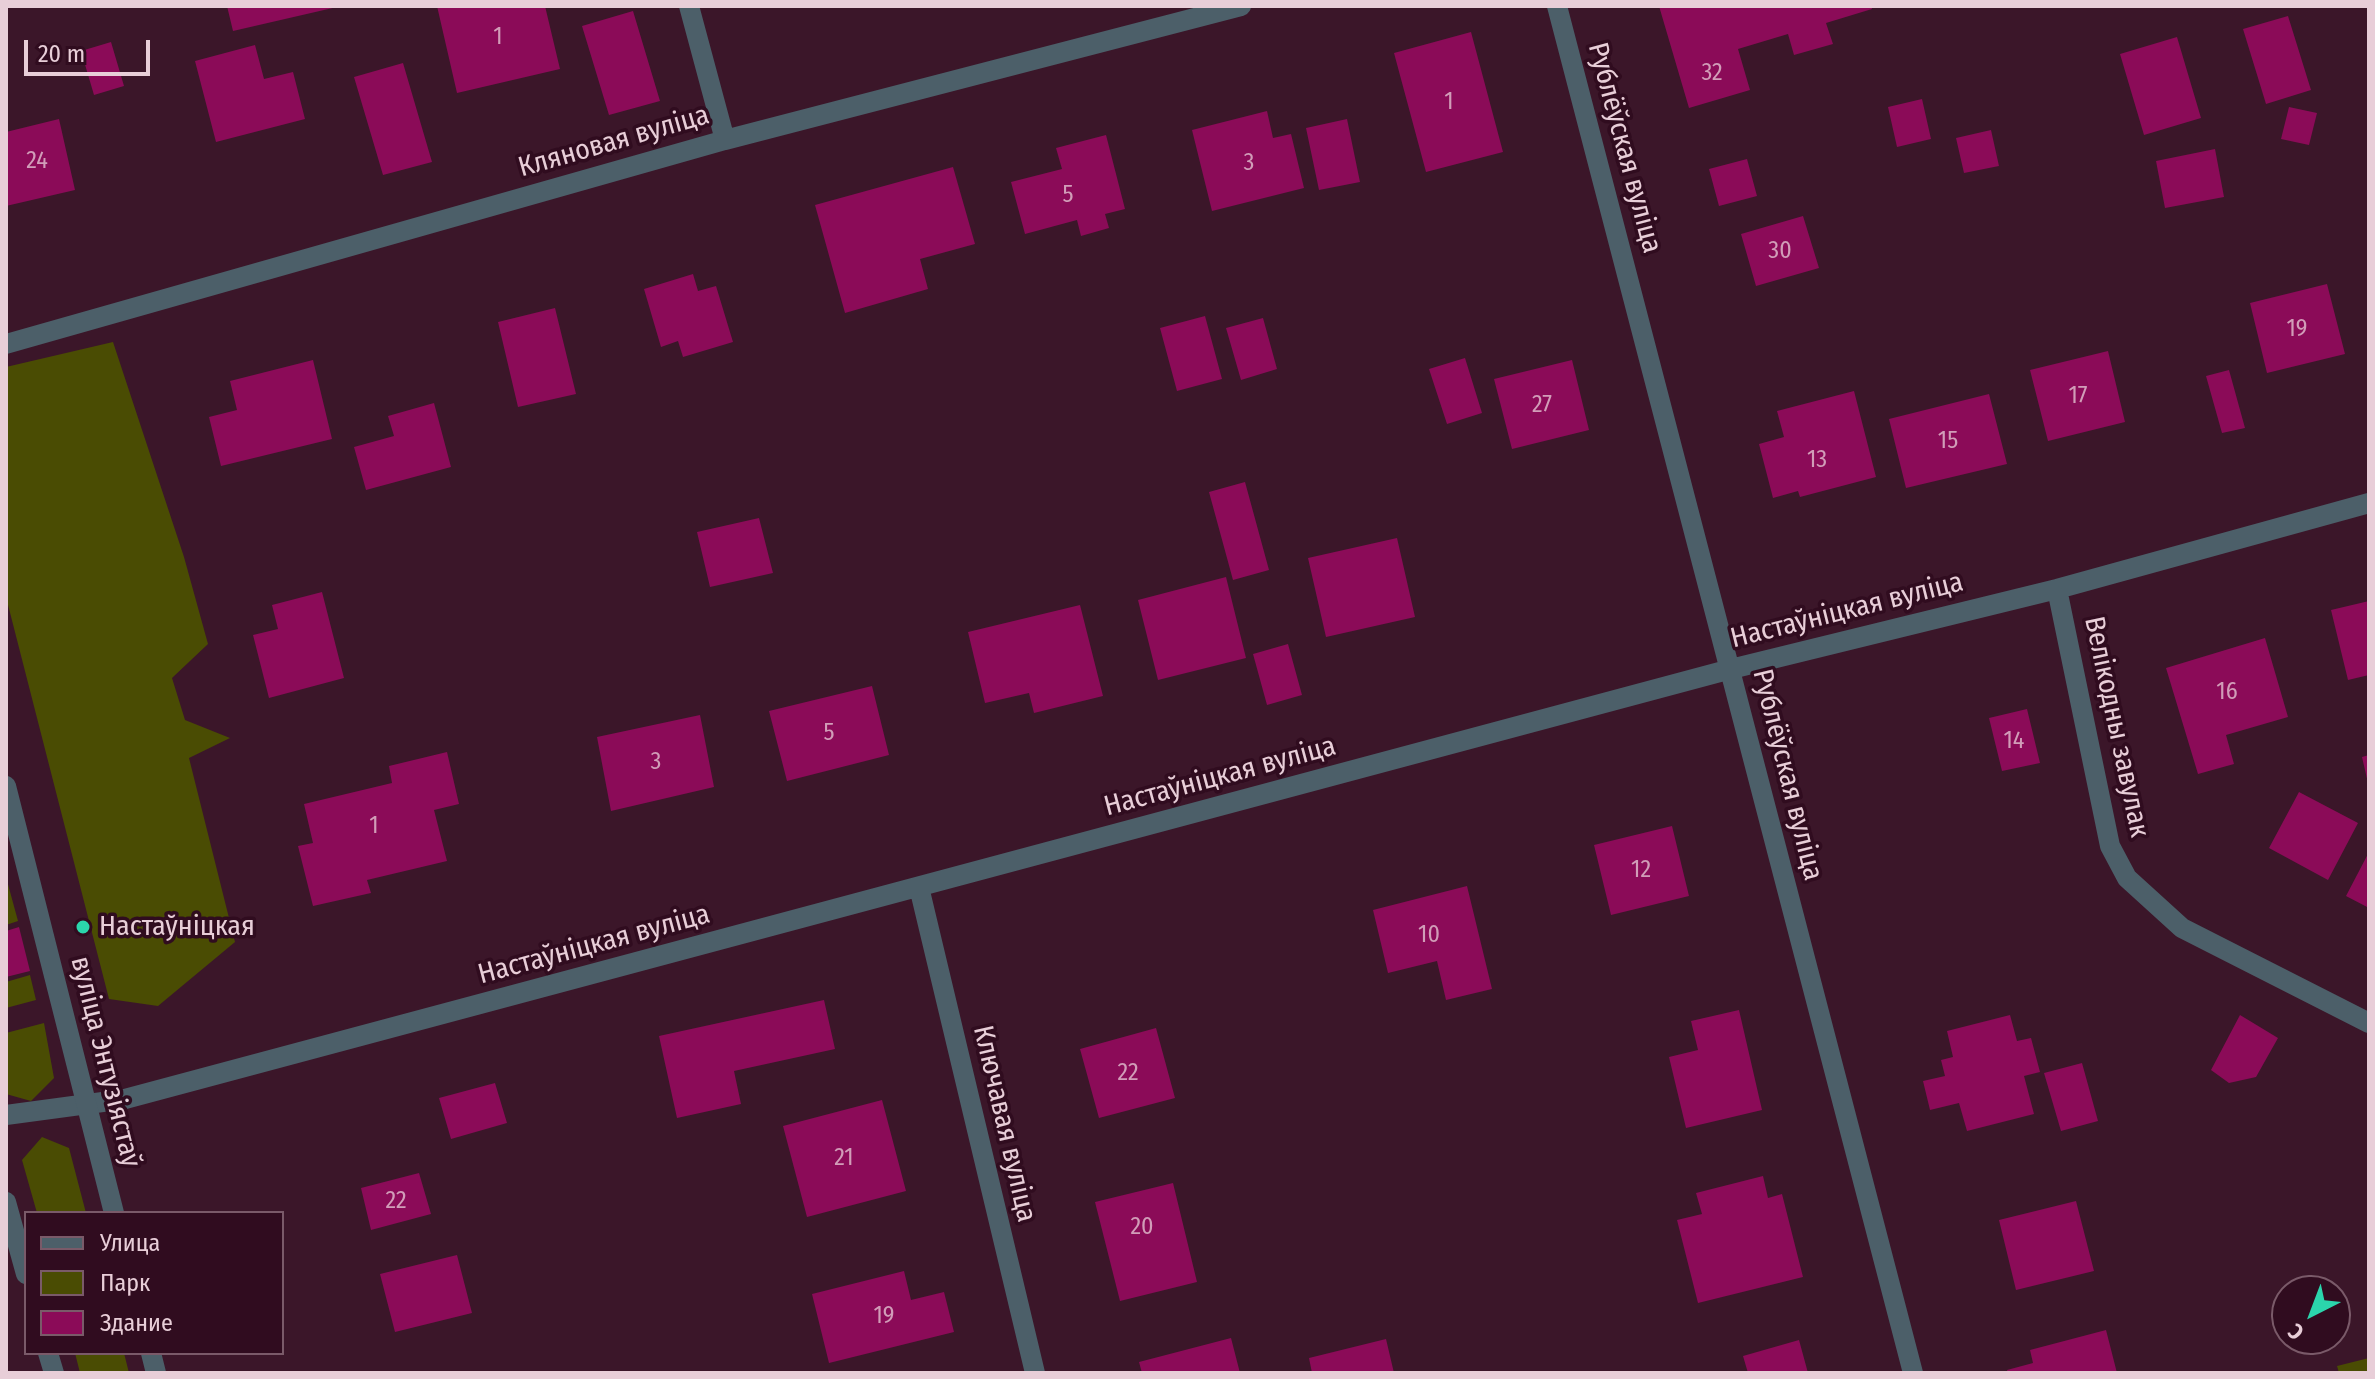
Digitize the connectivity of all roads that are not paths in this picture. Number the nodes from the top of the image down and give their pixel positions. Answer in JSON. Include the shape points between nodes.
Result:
{"nodes":[{"id":1,"x":689,"y":6,"type":"edge"},
{"id":2,"x":1241,"y":6,"type":"edge"},
{"id":3,"x":1557,"y":6,"type":"edge"},
{"id":4,"x":725,"y":140,"type":"junction"},
{"id":5,"x":6,"y":344,"type":"edge"},
{"id":6,"x":2369,"y":503,"type":"edge"},
{"id":7,"x":2057,"y":589,"type":"junction"},
{"id":8,"x":1731,"y":669,"type":"junction"},
{"id":9,"x":6,"y":786,"type":"edge"},
{"id":10,"x":919,"y":887,"type":"junction"},
{"id":11,"x":2369,"y":1023,"type":"edge"},
{"id":12,"x":85,"y":1105,"type":"junction"},
{"id":13,"x":6,"y":1115,"type":"edge"},
{"id":14,"x":6,"y":1202,"type":"edge"},
{"id":15,"x":113,"y":1211,"type":"edge"},
{"id":16,"x":24,"y":1267,"type":"edge"},
{"id":17,"x":1035,"y":1373,"type":"edge"},
{"id":18,"x":1913,"y":1373,"type":"edge"}],
"edges":[{"from":1,"to":4,"type":"street"},
{"from":2,"to":4,"type":"street","name":"Кляновая вуліца"},
{"from":3,"to":8,"type":"street","name":"Рублёўская вуліца"},
{"from":4,"to":5,"type":"street","name":"Кляновая вуліца"},
{"from":6,"to":7,"type":"street","name":"Настаўніцкая вуліца"},
{"from":7,"to":8,"type":"street","name":"Настаўніцкая вуліца"},
{"from":7,"to":11,"type":"street","name":"Велікодны завулак","via":[[2110,846],[2127,878],[2182,928]]},
{"from":8,"to":10,"type":"street","name":"Настаўніцкая вуліца"},
{"from":8,"to":18,"type":"street","name":"Рублёўская вуліца"},
{"from":9,"to":12,"type":"street","name":"вуліца Энтузіястаў"},
{"from":10,"to":12,"type":"street","name":"Настаўніцкая вуліца","via":[[125,1099]]},
{"from":10,"to":17,"type":"street","name":"Ключавая вуліца"},
{"from":12,"to":13,"type":"street","name":"Настаўніцкая вуліца"},
{"from":12,"to":15,"type":"street","name":"вуліца Энтузіястаў"},
{"from":14,"to":16,"type":"street"}]}
